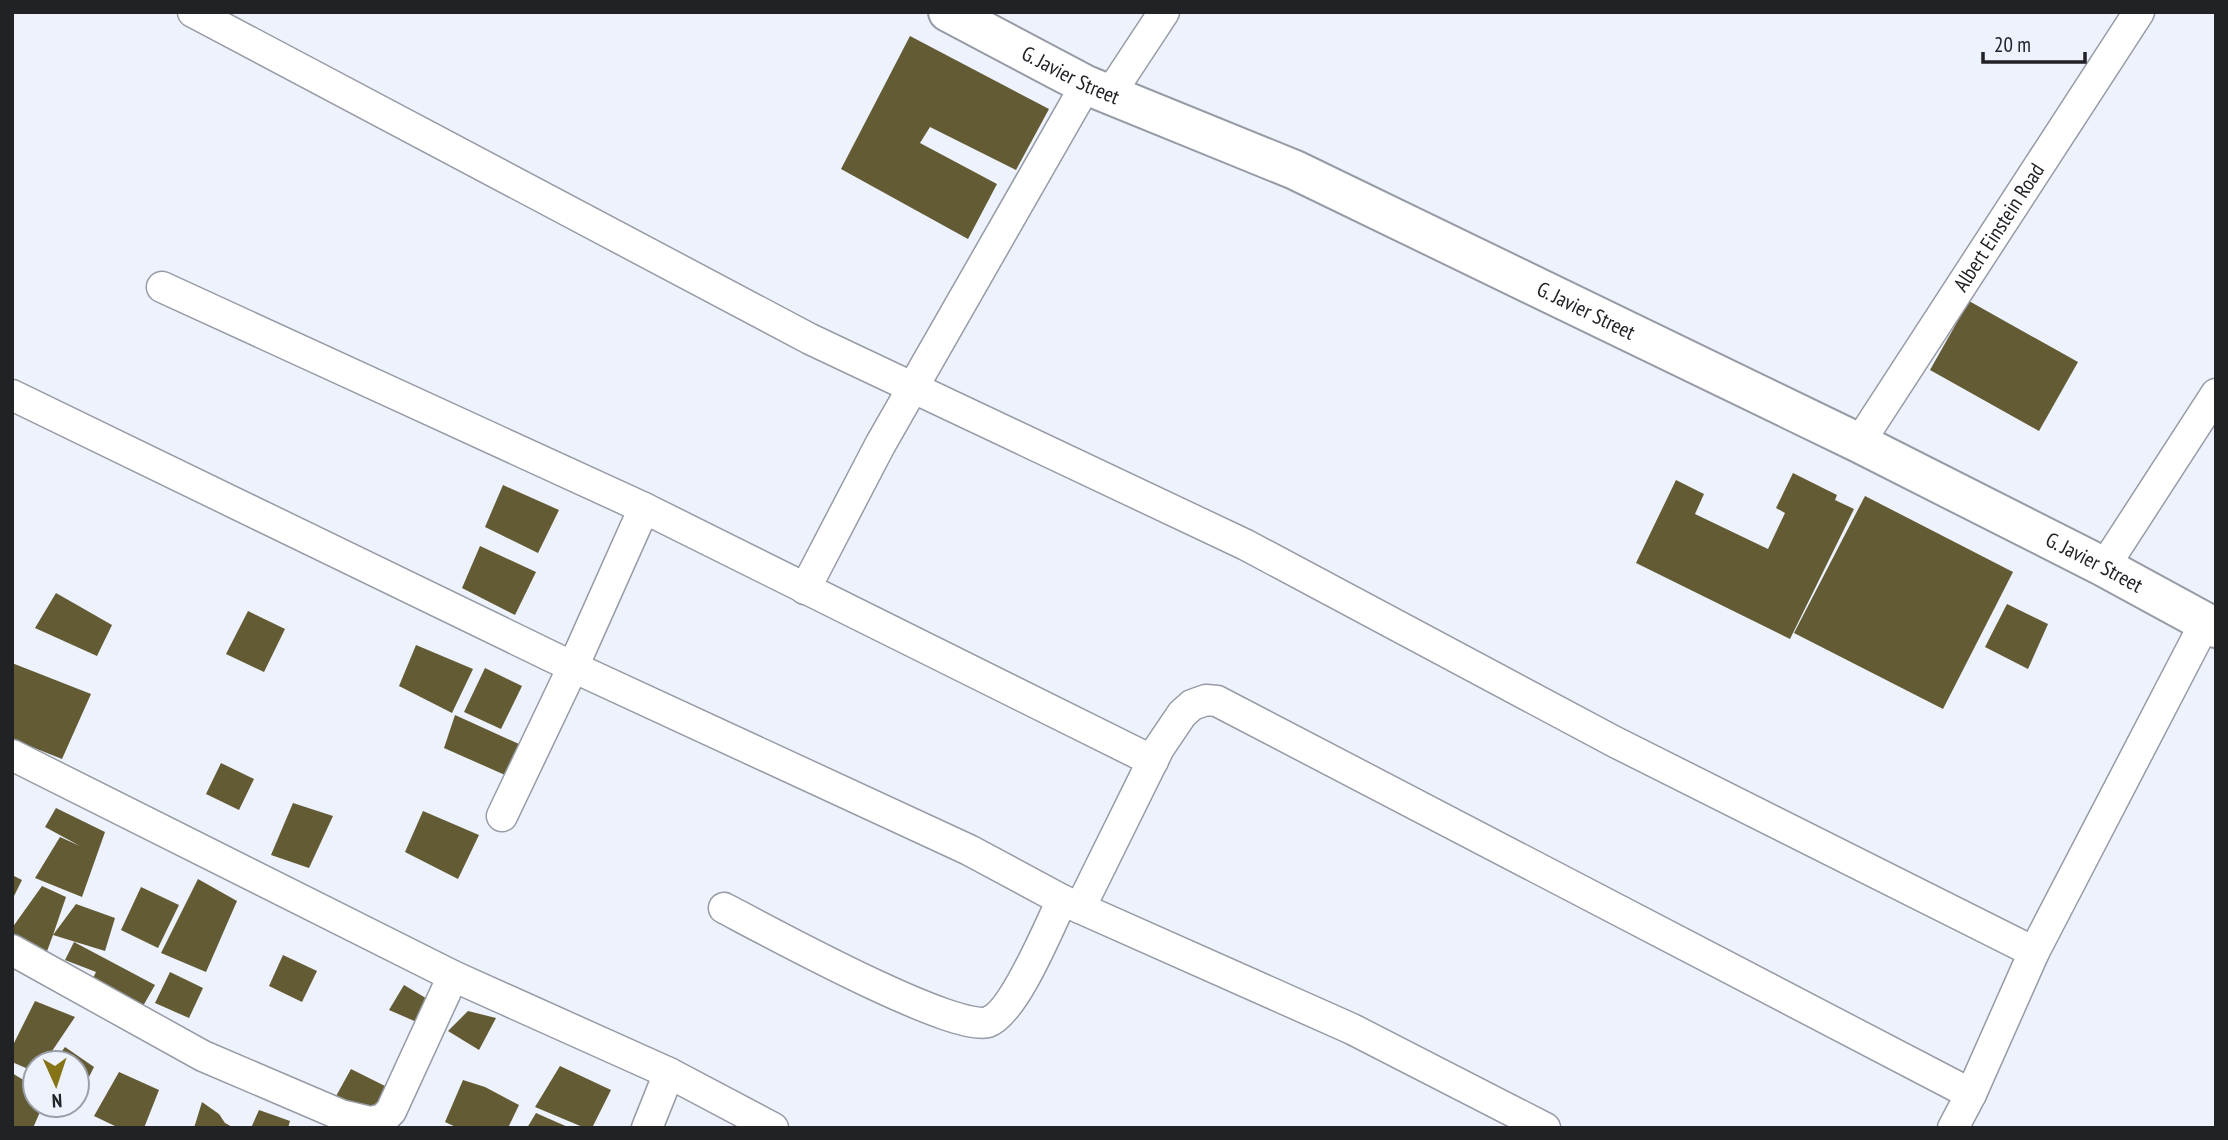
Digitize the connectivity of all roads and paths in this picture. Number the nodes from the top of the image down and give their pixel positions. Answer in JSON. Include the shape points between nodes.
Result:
{"nodes":[{"id":1,"x":193,"y":12,"type":"edge"},
{"id":2,"x":948,"y":12,"type":"edge"},
{"id":3,"x":1164,"y":12,"type":"edge"},
{"id":4,"x":2139,"y":12,"type":"edge"},
{"id":5,"x":1098,"y":90,"type":"junction"},
{"id":6,"x":162,"y":287,"type":"dead end"},
{"id":7,"x":914,"y":387,"type":"junction"},
{"id":8,"x":2216,"y":394,"type":"edge"},
{"id":9,"x":12,"y":395,"type":"edge"},
{"id":10,"x":1859,"y":443,"type":"junction"},
{"id":11,"x":644,"y":508,"type":"junction"},
{"id":12,"x":2104,"y":567,"type":"junction"},
{"id":13,"x":805,"y":589,"type":"junction"},
{"id":14,"x":2210,"y":625,"type":"edge"},
{"id":15,"x":573,"y":667,"type":"junction"},
{"id":16,"x":12,"y":755,"type":"edge"},
{"id":17,"x":1153,"y":761,"type":"junction"},
{"id":18,"x":502,"y":816,"type":"dead end"},
{"id":19,"x":1071,"y":904,"type":"junction"},
{"id":20,"x":724,"y":908,"type":"dead end"},
{"id":21,"x":12,"y":950,"type":"edge"},
{"id":22,"x":2034,"y":952,"type":"junction"},
{"id":23,"x":453,"y":976,"type":"junction"},
{"id":24,"x":669,"y":1073,"type":"junction"},
{"id":25,"x":1971,"y":1094,"type":"junction"},
{"id":26,"x":647,"y":1128,"type":"edge"},
{"id":27,"x":773,"y":1128,"type":"edge"},
{"id":28,"x":1545,"y":1128,"type":"edge"},
{"id":29,"x":1953,"y":1128,"type":"edge"}],
"edges":[{"from":1,"to":7,"type":"street","via":[[810,339]]},
{"from":2,"to":5,"type":"street","name":"G. Javier Street"},
{"from":3,"to":5,"type":"street"},
{"from":4,"to":10,"type":"street","name":"Albert Einstein Road"},
{"from":5,"to":7,"type":"street"},
{"from":5,"to":10,"type":"street","name":"G. Javier Street","via":[[1295,170]]},
{"from":6,"to":11,"type":"street"},
{"from":7,"to":13,"type":"street"},
{"from":7,"to":22,"type":"street","via":[[1246,544],[1615,742]]},
{"from":8,"to":12,"type":"street"},
{"from":9,"to":15,"type":"street"},
{"from":10,"to":12,"type":"street","name":"G. Javier Street"},
{"from":11,"to":13,"type":"street"},
{"from":11,"to":15,"type":"street"},
{"from":12,"to":14,"type":"street","name":"G. Javier Street"},
{"from":13,"to":17,"type":"street"},
{"from":14,"to":22,"type":"street"},
{"from":15,"to":18,"type":"street"},
{"from":15,"to":19,"type":"street","via":[[969,850]]},
{"from":16,"to":23,"type":"street"},
{"from":17,"to":19,"type":"street"},
{"from":17,"to":25,"type":"street","via":[[1182,714],[1192,705],[1217,701]]},
{"from":19,"to":20,"type":"street","via":[[1021,985],[999,1015],[987,1023],[952,1018],[818,958]]},
{"from":19,"to":28,"type":"street","via":[[1352,1029]]},
{"from":21,"to":23,"type":"street","via":[[204,1056],[341,1115],[371,1122],[391,1111]]},
{"from":22,"to":25,"type":"street"},
{"from":23,"to":24,"type":"street"},
{"from":24,"to":26,"type":"street"},
{"from":24,"to":27,"type":"street"},
{"from":25,"to":29,"type":"street"}]}
